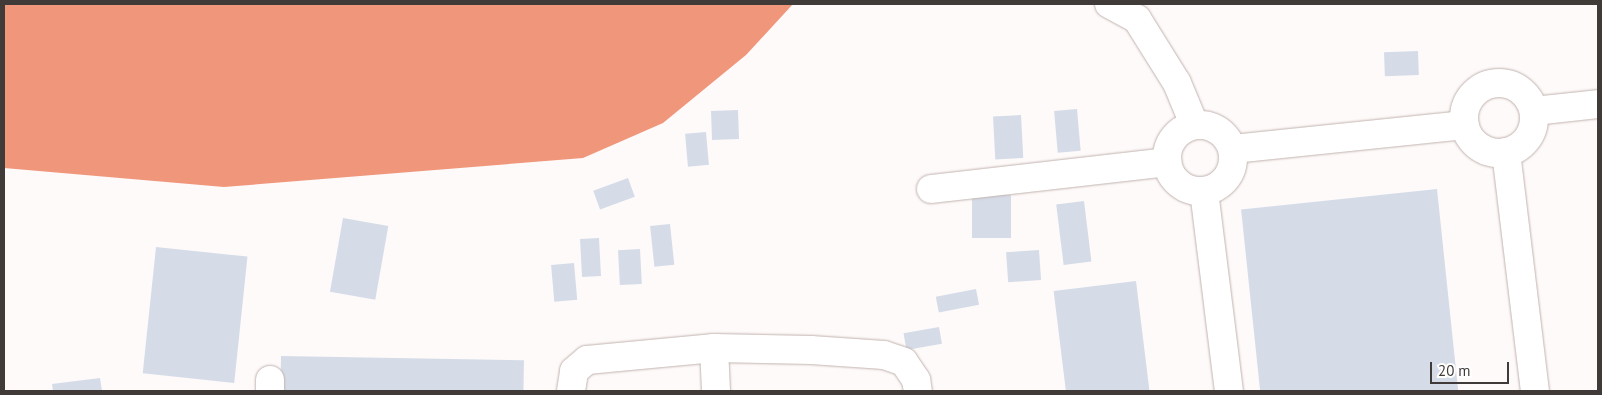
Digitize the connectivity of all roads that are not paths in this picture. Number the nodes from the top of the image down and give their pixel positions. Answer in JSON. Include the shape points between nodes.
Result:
{"nodes":[{"id":1,"x":1109,"y":4,"type":"edge"},
{"id":2,"x":1598,"y":104,"type":"edge"},
{"id":3,"x":1534,"y":111,"type":"junction"},
{"id":4,"x":1194,"y":124,"type":"junction"},
{"id":5,"x":1465,"y":125,"type":"junction"},
{"id":6,"x":1233,"y":150,"type":"junction"},
{"id":7,"x":1506,"y":152,"type":"junction"},
{"id":8,"x":1167,"y":162,"type":"junction"},
{"id":9,"x":931,"y":189,"type":"dead end"},
{"id":10,"x":1204,"y":192,"type":"junction"},
{"id":11,"x":714,"y":348,"type":"junction"},
{"id":12,"x":571,"y":391,"type":"edge"},
{"id":13,"x":716,"y":391,"type":"edge"},
{"id":14,"x":918,"y":391,"type":"edge"},
{"id":15,"x":1229,"y":391,"type":"edge"},
{"id":16,"x":1535,"y":391,"type":"edge"}],
"edges":[{"from":1,"to":4,"type":"street","via":[[1137,19],[1177,83]]},
{"from":2,"to":3,"type":"street"},
{"from":3,"to":5,"type":"street","via":[[1529,98],[1519,88],[1493,83],[1470,98],[1465,111]]},
{"from":3,"to":7,"type":"street","via":[[1528,137],[1519,147]]},
{"from":4,"to":6,"type":"street","via":[[1219,129]]},
{"from":4,"to":8,"type":"street","via":[[1181,129],[1173,138]]},
{"from":5,"to":6,"type":"street"},
{"from":5,"to":7,"type":"street","via":[[1470,137],[1480,147]]},
{"from":6,"to":10,"type":"street","via":[[1233,164],[1228,177],[1217,187]]},
{"from":7,"to":16,"type":"street"},
{"from":8,"to":9,"type":"street"},
{"from":8,"to":10,"type":"street","via":[[1170,176],[1191,191]]},
{"from":10,"to":15,"type":"street"},
{"from":11,"to":12,"type":"street","via":[[587,360],[574,372]]},
{"from":11,"to":13,"type":"street"},
{"from":11,"to":14,"type":"street","via":[[884,355],[904,362],[916,380]]}]}
